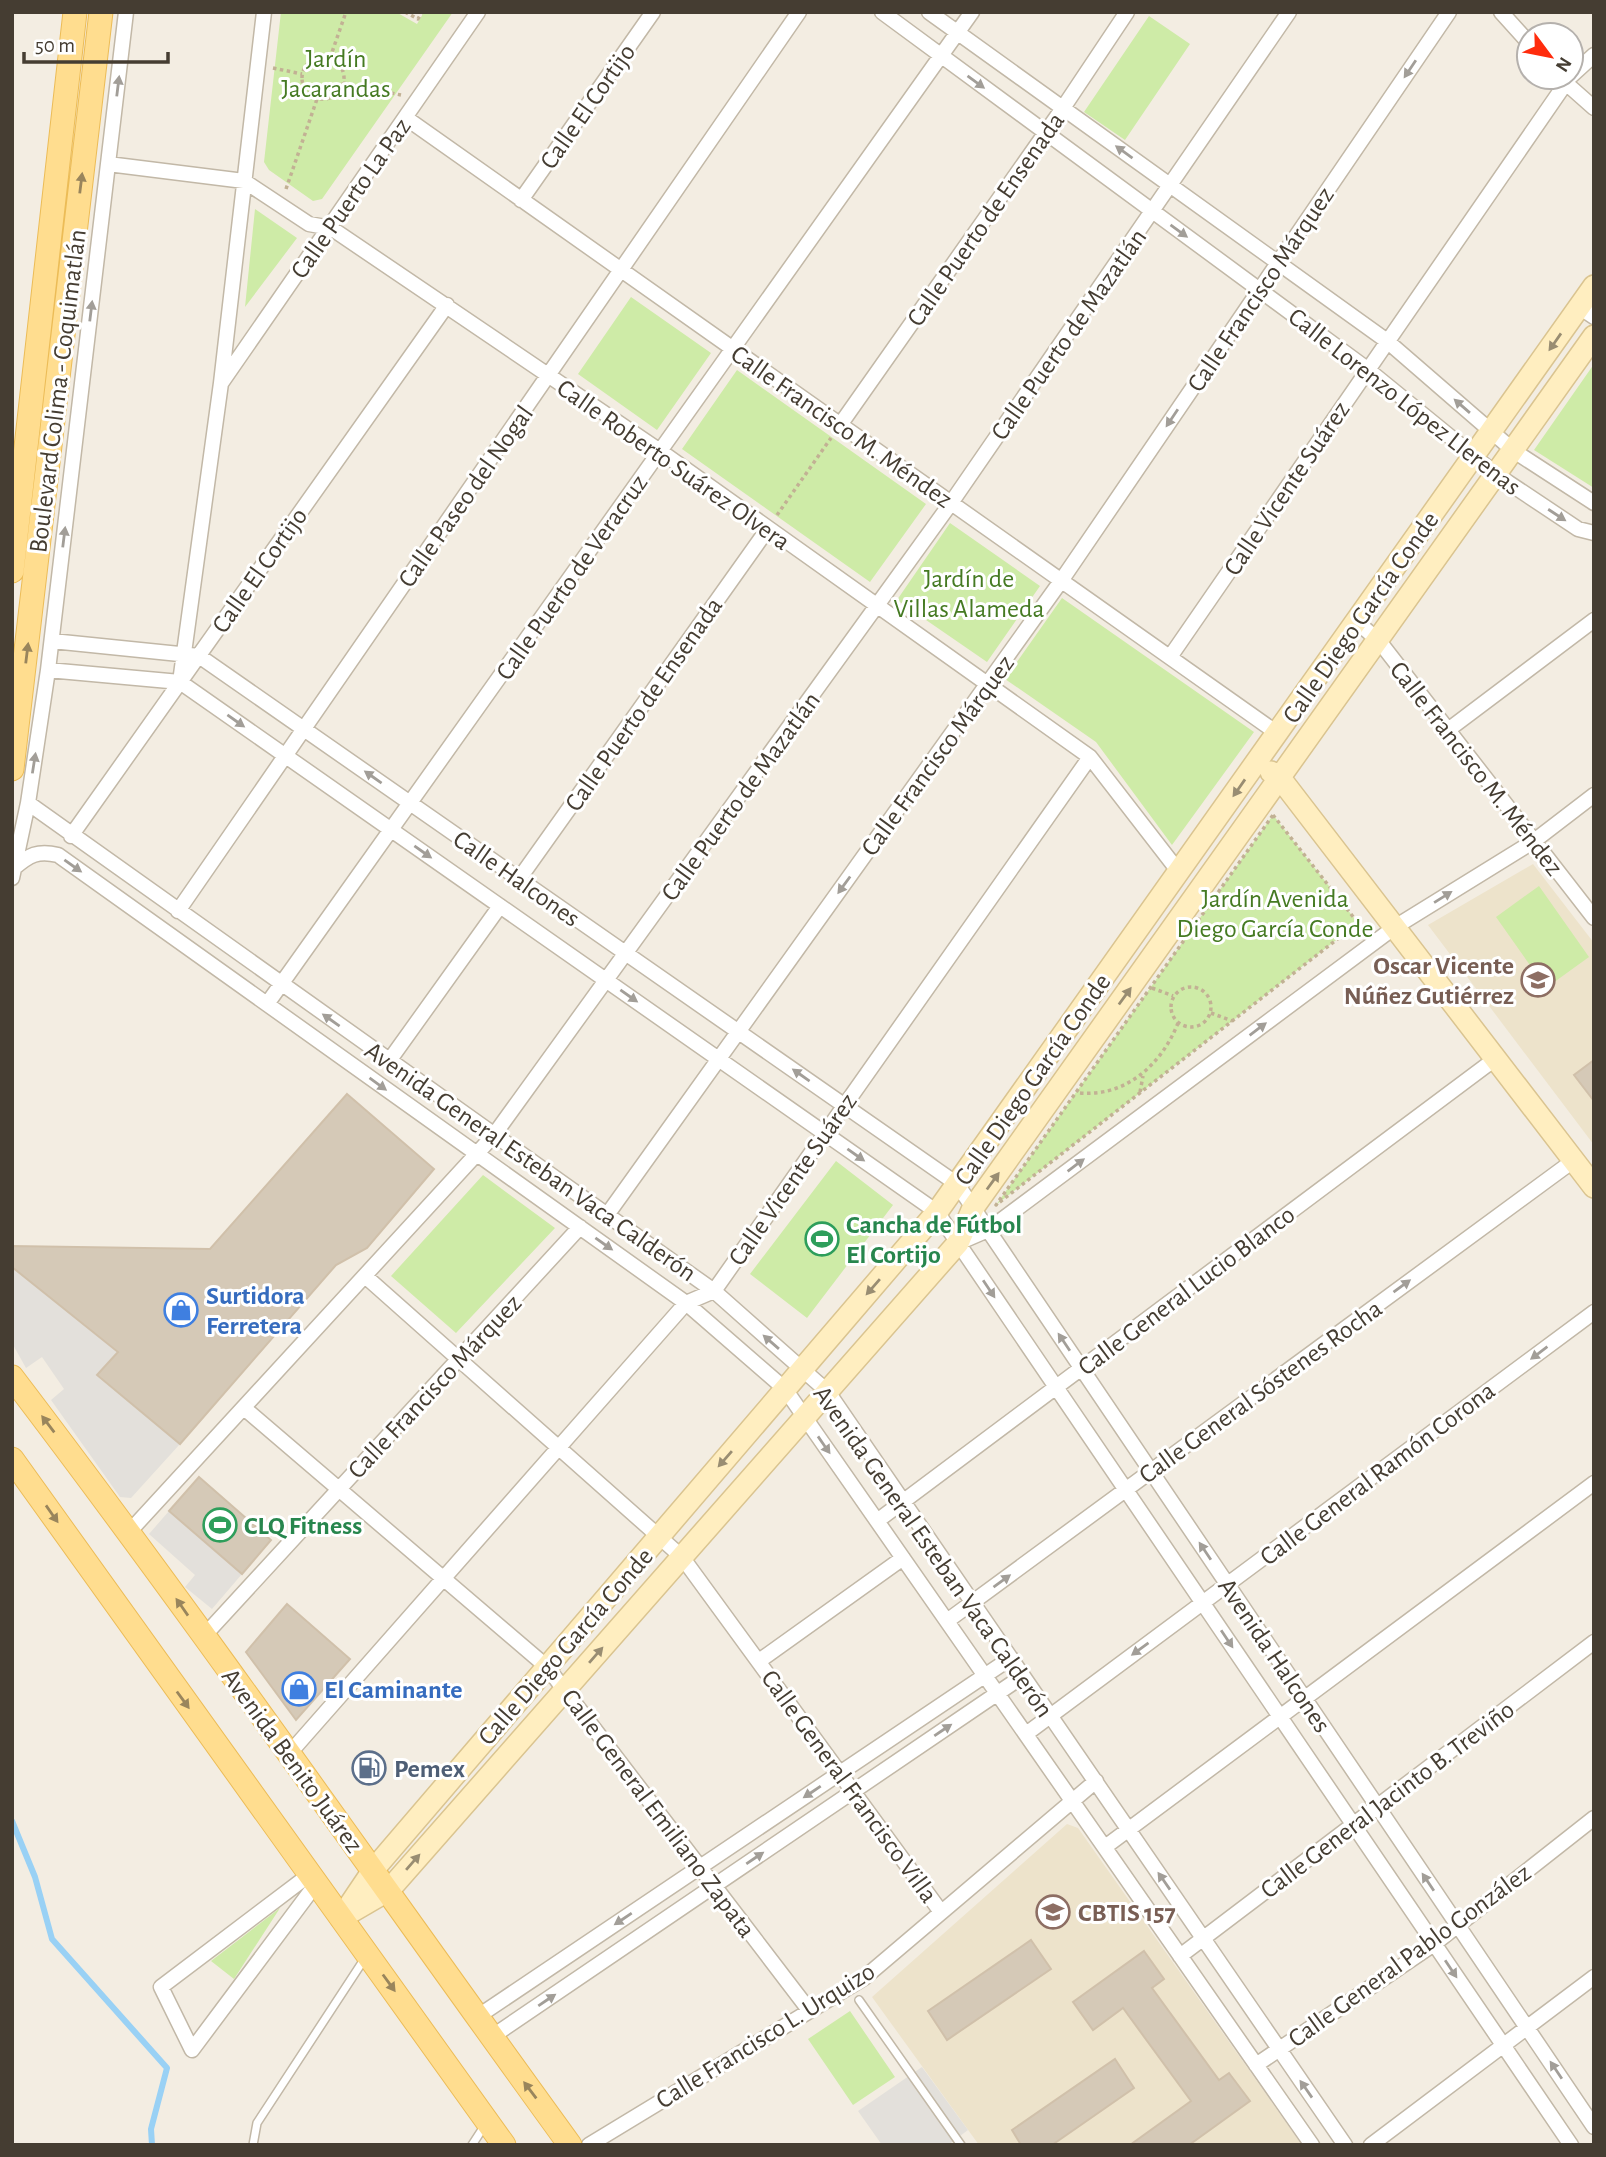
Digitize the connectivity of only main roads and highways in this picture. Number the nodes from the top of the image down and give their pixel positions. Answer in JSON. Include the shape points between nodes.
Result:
{"nodes":[{"id":1,"x":75,"y":12,"type":"edge"},
{"id":2,"x":101,"y":12,"type":"edge"},
{"id":3,"x":12,"y":570,"type":"edge"},
{"id":4,"x":12,"y":769,"type":"edge"},
{"id":5,"x":12,"y":1377,"type":"edge"},
{"id":6,"x":12,"y":1459,"type":"edge"},
{"id":7,"x":504,"y":2145,"type":"edge"},
{"id":8,"x":570,"y":2145,"type":"edge"}],
"edges":[{"from":1,"to":3,"type":"main road","name":"Boulevard Colima - Coquimatlán"},
{"from":4,"to":2,"type":"main road","name":"Boulevard Colima - Coquimatlán","one_way":true},
{"from":8,"to":5,"type":"main road","name":"Avenida Benito Juárez","one_way":true,"via":[[130,1531]]},
{"from":6,"to":7,"type":"main road","name":"Avenida Benito Juárez","one_way":true}]}
